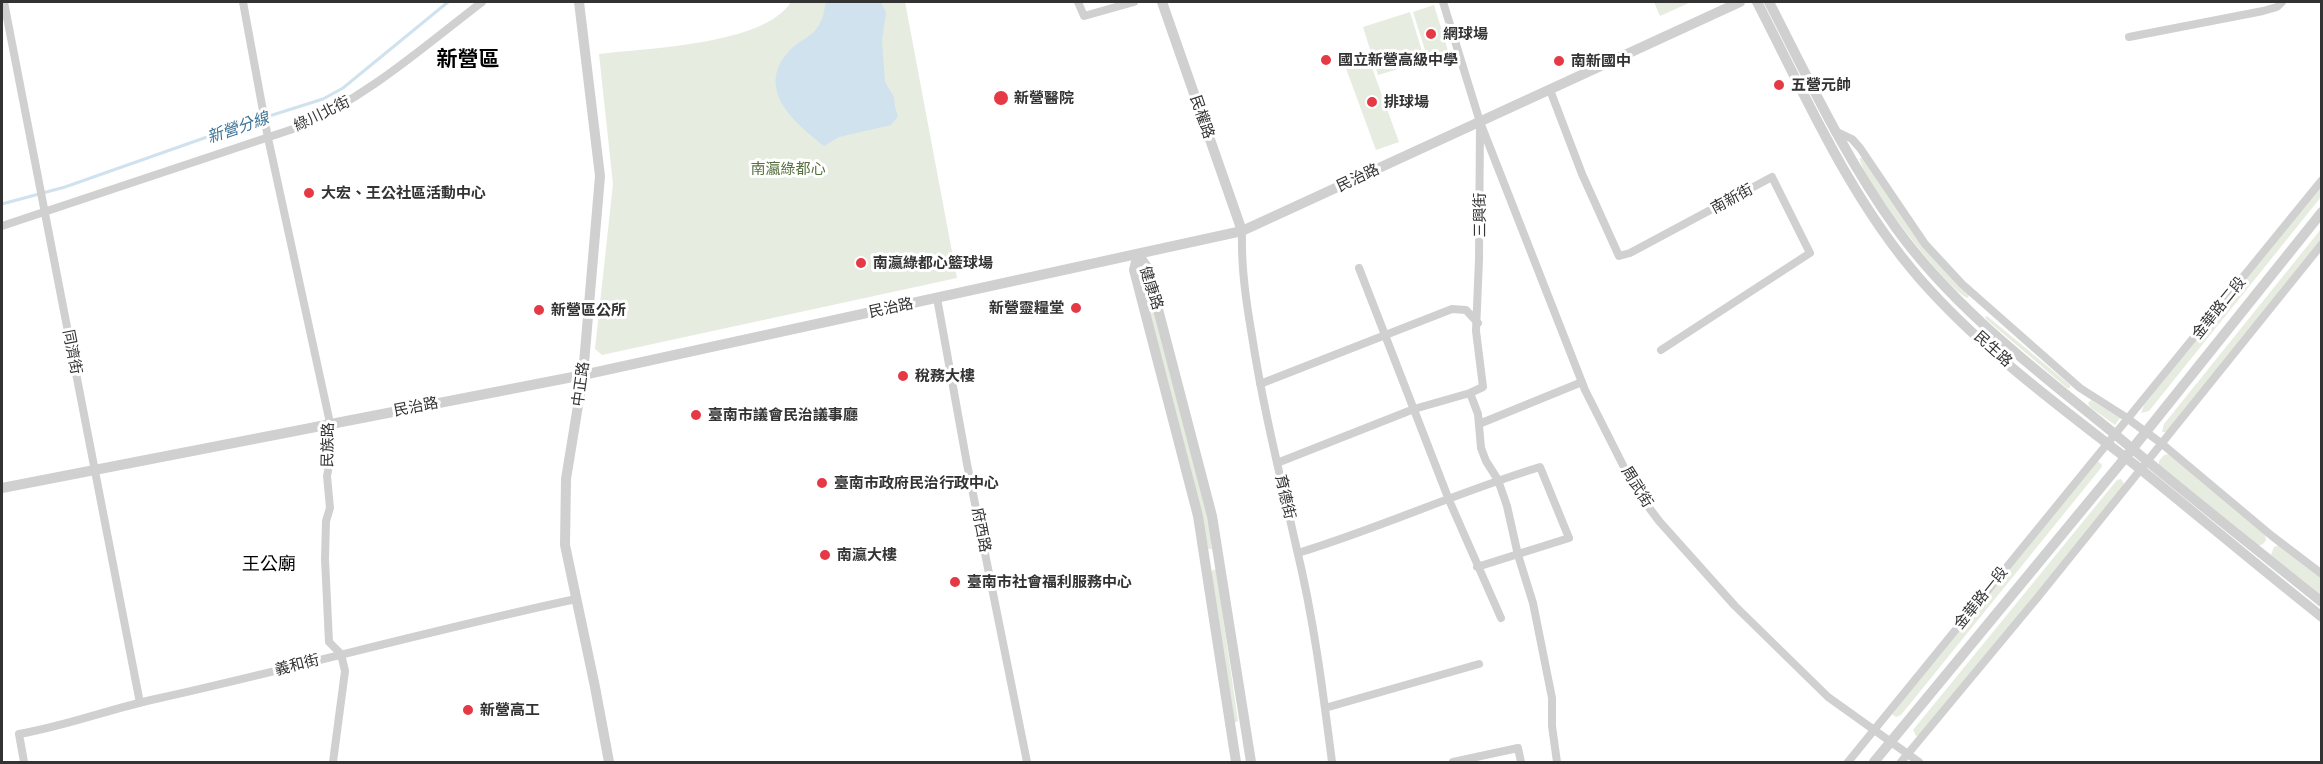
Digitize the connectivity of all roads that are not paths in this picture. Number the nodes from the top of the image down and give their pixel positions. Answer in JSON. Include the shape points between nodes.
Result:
{"nodes":[{"id":1,"x":4,"y":2,"type":"edge"},
{"id":2,"x":243,"y":2,"type":"edge"},
{"id":3,"x":482,"y":2,"type":"edge"},
{"id":4,"x":579,"y":2,"type":"edge"},
{"id":5,"x":1078,"y":2,"type":"edge"},
{"id":6,"x":1134,"y":2,"type":"edge"},
{"id":7,"x":1162,"y":2,"type":"edge"},
{"id":8,"x":1443,"y":2,"type":"edge"},
{"id":9,"x":1740,"y":2,"type":"edge"},
{"id":10,"x":1757,"y":2,"type":"edge"},
{"id":11,"x":1770,"y":2,"type":"edge"},
{"id":12,"x":2282,"y":2,"type":"edge"},
{"id":13,"x":1123,"y":3,"type":"edge"},
{"id":14,"x":2129,"y":37,"type":"dead end"},
{"id":15,"x":1550,"y":90,"type":"junction"},
{"id":16,"x":1480,"y":122,"type":"junction"},
{"id":17,"x":1835,"y":130,"type":"junction"},
{"id":18,"x":268,"y":138,"type":"junction"},
{"id":19,"x":2322,"y":180,"type":"edge"},
{"id":20,"x":45,"y":212,"type":"junction"},
{"id":21,"x":2322,"y":212,"type":"edge"},
{"id":22,"x":2,"y":226,"type":"edge"},
{"id":23,"x":1242,"y":231,"type":"junction"},
{"id":24,"x":2322,"y":244,"type":"edge"},
{"id":25,"x":1138,"y":254,"type":"junction"},
{"id":26,"x":1359,"y":268,"type":"dead end"},
{"id":27,"x":937,"y":298,"type":"junction"},
{"id":28,"x":1478,"y":322,"type":"junction"},
{"id":29,"x":1384,"y":334,"type":"junction"},
{"id":30,"x":1661,"y":350,"type":"dead end"},
{"id":31,"x":583,"y":375,"type":"junction"},
{"id":32,"x":1582,"y":382,"type":"junction"},
{"id":33,"x":1260,"y":384,"type":"junction"},
{"id":34,"x":1470,"y":393,"type":"junction"},
{"id":35,"x":1414,"y":409,"type":"junction"},
{"id":36,"x":2128,"y":418,"type":"junction"},
{"id":37,"x":330,"y":423,"type":"junction"},
{"id":38,"x":1479,"y":424,"type":"junction"},
{"id":39,"x":2145,"y":431,"type":"junction"},
{"id":40,"x":2116,"y":435,"type":"junction"},
{"id":41,"x":2161,"y":443,"type":"junction"},
{"id":42,"x":2107,"y":445,"type":"junction"},
{"id":43,"x":2128,"y":453,"type":"junction"},
{"id":44,"x":1277,"y":463,"type":"junction"},
{"id":45,"x":2143,"y":465,"type":"junction"},
{"id":46,"x":95,"y":470,"type":"junction"},
{"id":47,"x":1498,"y":480,"type":"junction"},
{"id":48,"x":2,"y":488,"type":"edge"},
{"id":49,"x":1449,"y":500,"type":"junction"},
{"id":50,"x":1298,"y":553,"type":"junction"},
{"id":51,"x":1518,"y":555,"type":"junction"},
{"id":52,"x":1219,"y":559,"type":"junction"},
{"id":53,"x":1205,"y":561,"type":"junction"},
{"id":54,"x":1477,"y":567,"type":"junction"},
{"id":55,"x":2322,"y":574,"type":"edge"},
{"id":56,"x":576,"y":599,"type":"junction"},
{"id":57,"x":2322,"y":602,"type":"edge"},
{"id":58,"x":2322,"y":617,"type":"edge"},
{"id":59,"x":1501,"y":618,"type":"dead end"},
{"id":60,"x":341,"y":654,"type":"junction"},
{"id":61,"x":1479,"y":664,"type":"dead end"},
{"id":62,"x":140,"y":703,"type":"junction"},
{"id":63,"x":1325,"y":708,"type":"junction"},
{"id":64,"x":1874,"y":730,"type":"junction"},
{"id":65,"x":1890,"y":742,"type":"junction"},
{"id":66,"x":1908,"y":754,"type":"junction"},
{"id":67,"x":24,"y":762,"type":"edge"},
{"id":68,"x":333,"y":762,"type":"edge"},
{"id":69,"x":609,"y":762,"type":"edge"},
{"id":70,"x":1027,"y":762,"type":"edge"},
{"id":71,"x":1236,"y":762,"type":"edge"},
{"id":72,"x":1251,"y":762,"type":"edge"},
{"id":73,"x":1332,"y":762,"type":"edge"},
{"id":74,"x":1453,"y":762,"type":"edge"},
{"id":75,"x":1521,"y":762,"type":"edge"},
{"id":76,"x":1557,"y":762,"type":"edge"},
{"id":77,"x":1848,"y":762,"type":"edge"},
{"id":78,"x":1874,"y":762,"type":"edge"},
{"id":79,"x":1901,"y":762,"type":"edge"},
{"id":80,"x":1919,"y":762,"type":"edge"}],
"edges":[{"from":1,"to":20,"type":"street","name":"同濟街"},
{"from":2,"to":18,"type":"street","name":"民族路"},
{"from":3,"to":18,"type":"street","name":"綠川北街","via":[[359,96],[321,118]]},
{"from":4,"to":31,"type":"street","name":"中正路","via":[[600,176]]},
{"from":5,"to":13,"type":"street","via":[[1084,16]]},
{"from":6,"to":13,"type":"street"},
{"from":7,"to":23,"type":"street","name":"民權路"},
{"from":8,"to":16,"type":"street","name":"三興街"},
{"from":9,"to":15,"type":"street","name":"民治路"},
{"from":10,"to":42,"type":"street","name":"民生路","via":[[1865,204],[1918,278],[1988,346]]},
{"from":11,"to":17,"type":"street","name":"民生路"},
{"from":12,"to":14,"type":"street","via":[[2263,11]]},
{"from":15,"to":16,"type":"street","name":"民治路"},
{"from":15,"to":30,"type":"street","name":"南新街","via":[[1619,256],[1772,177],[1810,254]]},
{"from":16,"to":23,"type":"street","name":"民治路"},
{"from":16,"to":28,"type":"street","name":"三興街"},
{"from":16,"to":32,"type":"street","name":"周武街"},
{"from":17,"to":36,"type":"street","name":"民生路","via":[[1860,148],[1925,244],[1962,284],[2080,388]]},
{"from":17,"to":40,"type":"street","name":"民生路","via":[[1896,229],[1952,295],[2050,383]]},
{"from":18,"to":20,"type":"street","name":"綠川北街"},
{"from":18,"to":37,"type":"street","name":"民族路"},
{"from":19,"to":36,"type":"street","name":"金華路二段"},
{"from":20,"to":22,"type":"street","name":"綠川北街"},
{"from":20,"to":46,"type":"street","name":"同濟街"},
{"from":21,"to":39,"type":"street","name":"金華路二段"},
{"from":23,"to":25,"type":"street","name":"民治路"},
{"from":23,"to":33,"type":"street","name":"育德街","via":[[1241,270]]},
{"from":24,"to":41,"type":"street"},
{"from":25,"to":27,"type":"street","name":"民治路"},
{"from":25,"to":52,"type":"street","name":"健康路","via":[[1147,267],[1175,371]]},
{"from":25,"to":53,"type":"street","name":"健康路","via":[[1134,270],[1198,516]]},
{"from":26,"to":29,"type":"street"},
{"from":27,"to":31,"type":"street","name":"民治路"},
{"from":27,"to":70,"type":"street","name":"府西路"},
{"from":28,"to":29,"type":"street","via":[[1466,310],[1452,309]]},
{"from":28,"to":34,"type":"street","name":"三興街","via":[[1483,387]]},
{"from":29,"to":33,"type":"street"},
{"from":29,"to":35,"type":"street"},
{"from":31,"to":37,"type":"street","name":"民治路"},
{"from":31,"to":56,"type":"street","name":"中正路","via":[[566,480],[565,545]]},
{"from":32,"to":38,"type":"street"},
{"from":32,"to":64,"type":"street","name":"周武街","via":[[1635,489],[1659,521],[1735,606],[1828,697]]},
{"from":33,"to":44,"type":"street","name":"育德街"},
{"from":34,"to":35,"type":"street"},
{"from":34,"to":38,"type":"street"},
{"from":35,"to":44,"type":"street"},
{"from":35,"to":49,"type":"street"},
{"from":36,"to":39,"type":"street","name":"民生路"},
{"from":36,"to":40,"type":"street","name":"金華路二段"},
{"from":37,"to":46,"type":"street","name":"民治路"},
{"from":37,"to":60,"type":"street","name":"民族路","via":[[330,508],[325,559],[329,642]]},
{"from":38,"to":47,"type":"street","via":[[1480,448]]},
{"from":39,"to":41,"type":"street","name":"民生路"},
{"from":39,"to":43,"type":"street","name":"金華路二段"},
{"from":40,"to":42,"type":"street","name":"金華路一段"},
{"from":40,"to":43,"type":"street","name":"民生路"},
{"from":41,"to":45,"type":"street"},
{"from":41,"to":55,"type":"street","name":"民生路"},
{"from":42,"to":43,"type":"street","name":"民生路"},
{"from":42,"to":64,"type":"street","name":"金華路一段"},
{"from":43,"to":45,"type":"street","name":"民生路"},
{"from":43,"to":65,"type":"street","name":"金華路一段"},
{"from":44,"to":50,"type":"street","name":"育德街"},
{"from":45,"to":57,"type":"street","name":"民生路"},
{"from":45,"to":58,"type":"street","name":"民生路"},
{"from":45,"to":66,"type":"street"},
{"from":46,"to":48,"type":"street","name":"民治路"},
{"from":46,"to":62,"type":"street","name":"同濟街"},
{"from":47,"to":49,"type":"street"},
{"from":47,"to":51,"type":"street"},
{"from":47,"to":51,"type":"street","via":[[1540,467],[1569,538]]},
{"from":49,"to":50,"type":"street"},
{"from":49,"to":54,"type":"street"},
{"from":50,"to":63,"type":"street","name":"育德街"},
{"from":51,"to":54,"type":"street"},
{"from":51,"to":76,"type":"street","via":[[1548,673]]},
{"from":52,"to":53,"type":"street"},
{"from":52,"to":72,"type":"street","name":"健康路"},
{"from":53,"to":71,"type":"street","name":"健康路"},
{"from":54,"to":59,"type":"street"},
{"from":56,"to":60,"type":"street","name":"義和街"},
{"from":56,"to":69,"type":"street","name":"中正路"},
{"from":60,"to":62,"type":"street","name":"義和街"},
{"from":60,"to":68,"type":"street","name":"民族路","via":[[345,672]]},
{"from":61,"to":63,"type":"street"},
{"from":62,"to":67,"type":"street","name":"義和街","via":[[19,734]]},
{"from":63,"to":73,"type":"street","name":"育德街"},
{"from":64,"to":65,"type":"street","name":"周武街"},
{"from":64,"to":77,"type":"street","name":"金華路一段"},
{"from":65,"to":66,"type":"street","name":"周武街"},
{"from":65,"to":78,"type":"street","name":"金華路一段"},
{"from":66,"to":79,"type":"street"},
{"from":66,"to":80,"type":"street","name":"周武街"},
{"from":74,"to":75,"type":"street","via":[[1518,748]]}]}
